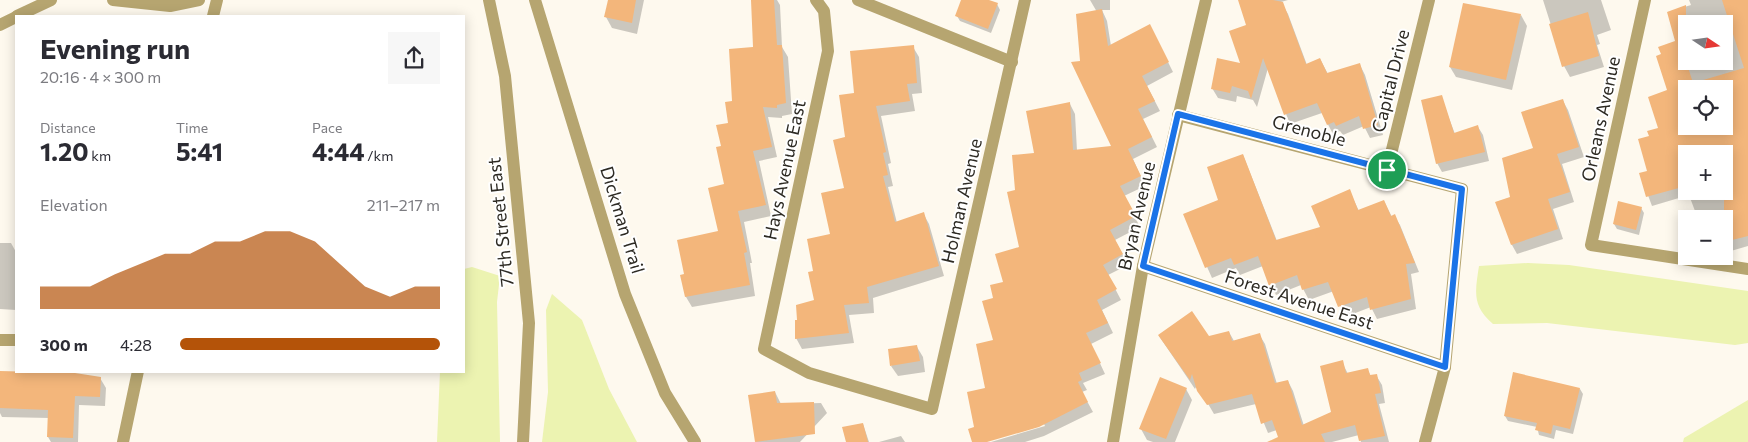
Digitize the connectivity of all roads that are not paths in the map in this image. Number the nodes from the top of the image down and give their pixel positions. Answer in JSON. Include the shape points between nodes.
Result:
{"nodes":[{"id":1,"x":51,"y":0,"type":"edge"},
{"id":2,"x":113,"y":0,"type":"edge"},
{"id":3,"x":199,"y":0,"type":"edge"},
{"id":4,"x":217,"y":0,"type":"edge"},
{"id":5,"x":489,"y":0,"type":"edge"},
{"id":6,"x":535,"y":0,"type":"edge"},
{"id":7,"x":816,"y":0,"type":"edge"},
{"id":8,"x":858,"y":0,"type":"edge"},
{"id":9,"x":1025,"y":0,"type":"edge"},
{"id":10,"x":1206,"y":0,"type":"edge"},
{"id":11,"x":1429,"y":0,"type":"edge"},
{"id":12,"x":1645,"y":0,"type":"edge"},
{"id":13,"x":18,"y":15,"type":"edge"},
{"id":14,"x":213,"y":15,"type":"edge"},
{"id":15,"x":15,"y":17,"type":"edge"},
{"id":16,"x":0,"y":25,"type":"edge"},
{"id":17,"x":1012,"y":62,"type":"junction"},
{"id":18,"x":1178,"y":114,"type":"junction"},
{"id":19,"x":1387,"y":170,"type":"junction"},
{"id":20,"x":1143,"y":266,"type":"junction"},
{"id":21,"x":1748,"y":269,"type":"edge"},
{"id":22,"x":0,"y":340,"type":"edge"},
{"id":23,"x":15,"y":340,"type":"edge"},
{"id":24,"x":1445,"y":367,"type":"junction"},
{"id":25,"x":138,"y":373,"type":"edge"},
{"id":26,"x":932,"y":409,"type":"joint"},
{"id":27,"x":123,"y":442,"type":"edge"},
{"id":28,"x":524,"y":442,"type":"edge"},
{"id":29,"x":695,"y":442,"type":"edge"},
{"id":30,"x":1113,"y":442,"type":"edge"},
{"id":31,"x":1425,"y":442,"type":"edge"}],
"edges":[{"from":1,"to":13,"type":"street"},
{"from":2,"to":3,"type":"street","via":[[170,6]]},
{"from":4,"to":14,"type":"street"},
{"from":5,"to":28,"type":"street","name":"77th Street East","via":[[504,76],[529,323]]},
{"from":6,"to":29,"type":"street","name":"Dickman Trail","via":[[626,294],[665,393]]},
{"from":7,"to":26,"type":"street","name":"Hays Avenue East","via":[[824,11],[828,51],[764,349],[809,373]]},
{"from":8,"to":17,"type":"street"},
{"from":9,"to":17,"type":"street","name":"Holman Avenue"},
{"from":10,"to":18,"type":"street","name":"Bryan Avenue"},
{"from":11,"to":19,"type":"street","name":"Capital Drive"},
{"from":12,"to":21,"type":"street","name":"Orleans Avenue","via":[[1591,245]]},
{"from":15,"to":16,"type":"street"},
{"from":17,"to":26,"type":"street","name":"Holman Avenue"},
{"from":18,"to":19,"type":"street","name":"Grenoble"},
{"from":18,"to":20,"type":"street","name":"Bryan Avenue"},
{"from":19,"to":24,"type":"street","name":"Grenoble","via":[[1462,189]]},
{"from":20,"to":24,"type":"street","name":"Forest Avenue East"},
{"from":20,"to":30,"type":"street","name":"Bryan Avenue"},
{"from":22,"to":23,"type":"street"},
{"from":24,"to":31,"type":"street"},
{"from":25,"to":27,"type":"street"}]}
